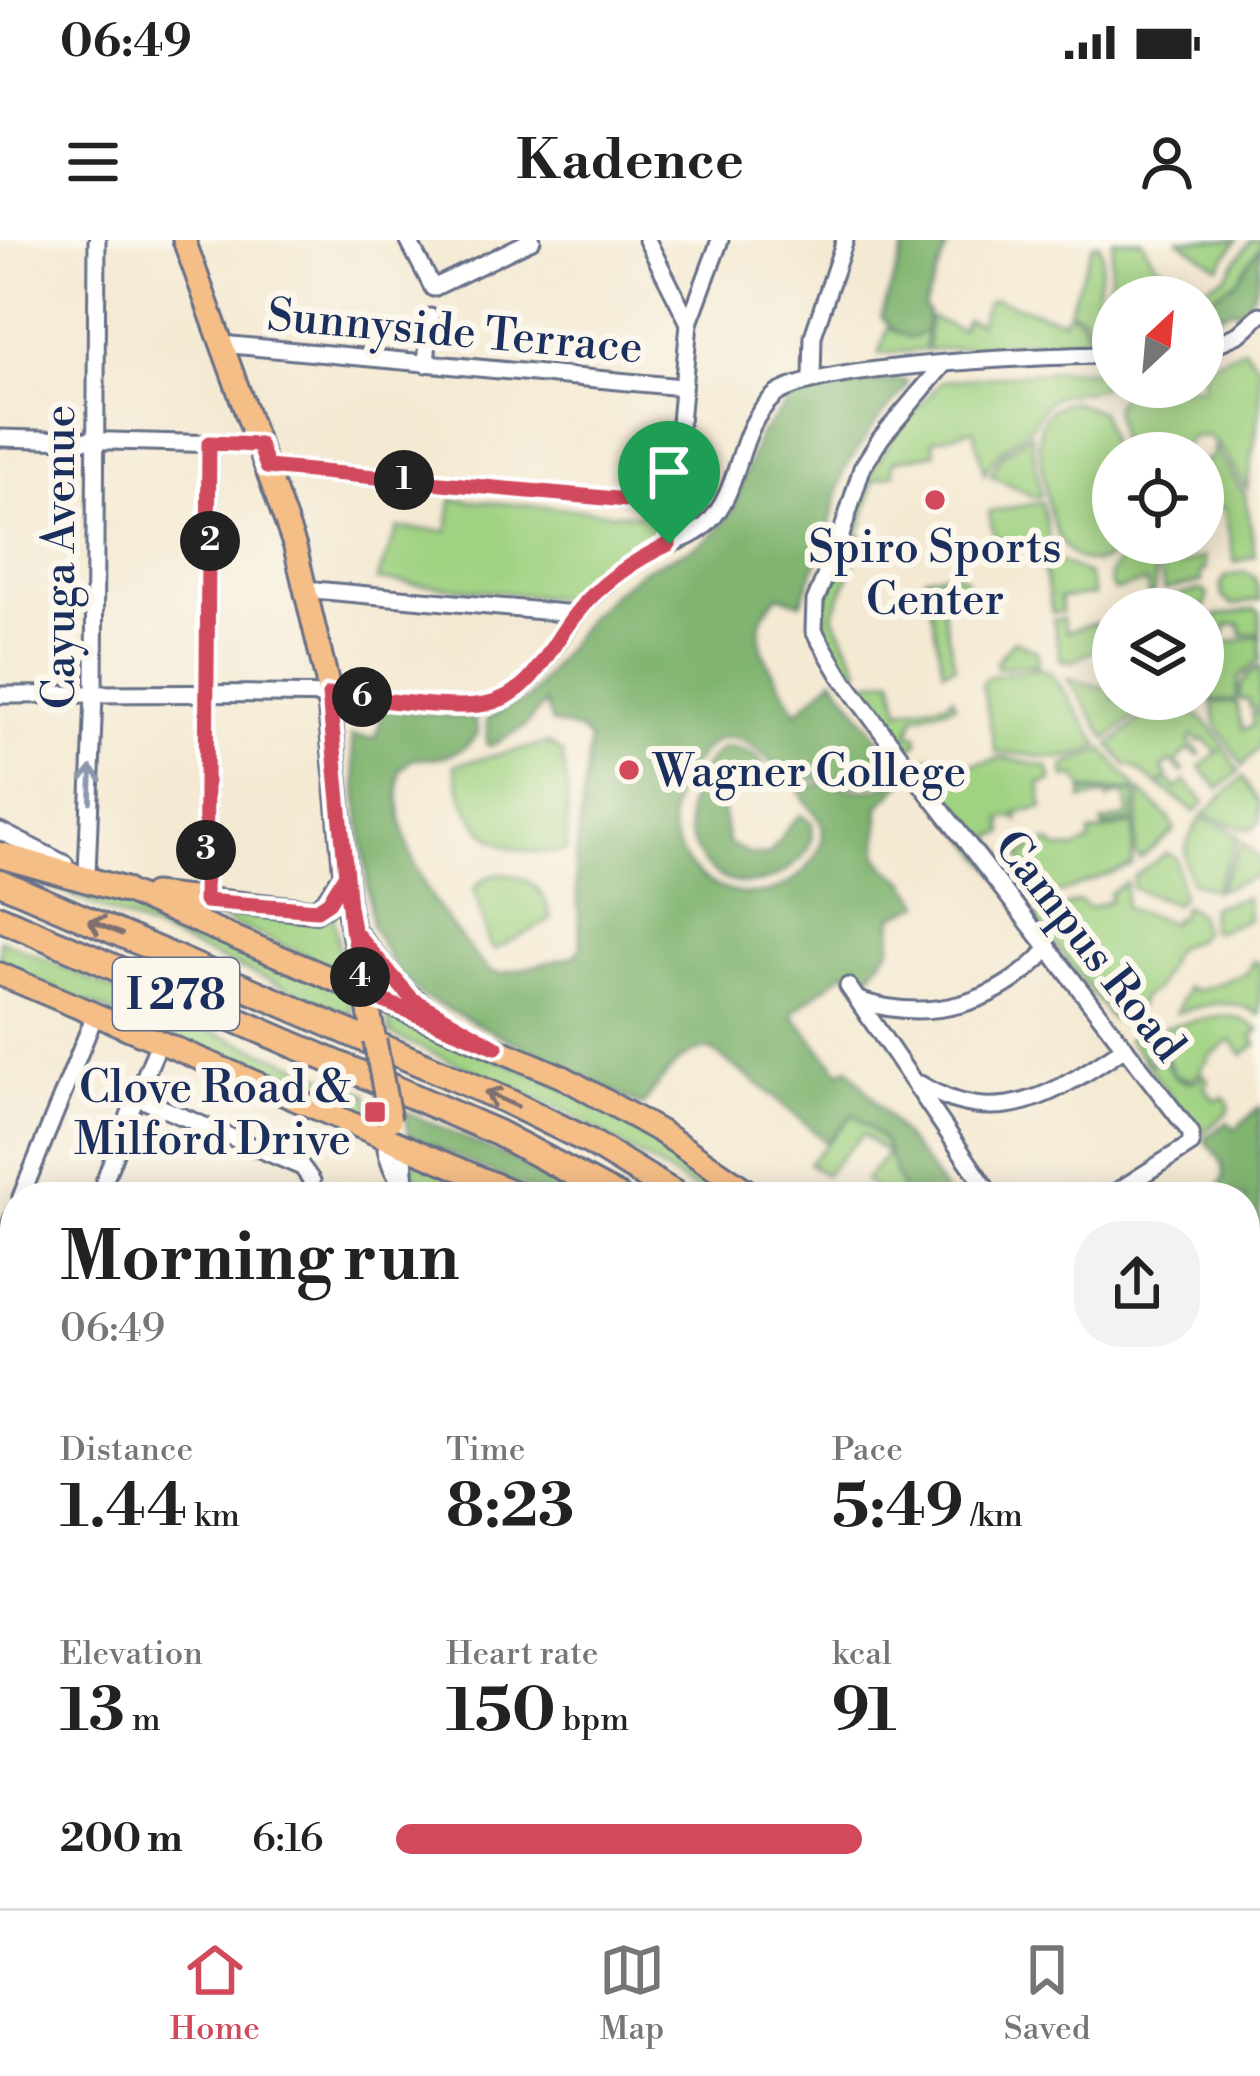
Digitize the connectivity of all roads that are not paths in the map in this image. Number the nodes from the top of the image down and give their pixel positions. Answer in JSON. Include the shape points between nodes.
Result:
{"nodes":[{"id":1,"x":97,"y":240,"type":"edge"},
{"id":2,"x":184,"y":240,"type":"edge"},
{"id":3,"x":408,"y":240,"type":"edge"},
{"id":4,"x":532,"y":240,"type":"edge"},
{"id":5,"x":647,"y":240,"type":"edge"},
{"id":6,"x":720,"y":240,"type":"edge"},
{"id":7,"x":845,"y":240,"type":"edge"},
{"id":8,"x":1260,"y":314,"type":"edge"},
{"id":9,"x":430,"y":317,"type":"dead end"},
{"id":10,"x":689,"y":323,"type":"junction"},
{"id":11,"x":1224,"y":341,"type":"edge"},
{"id":12,"x":221,"y":344,"type":"junction"},
{"id":13,"x":1092,"y":356,"type":"edge"},
{"id":14,"x":426,"y":364,"type":"junction"},
{"id":15,"x":943,"y":365,"type":"junction"},
{"id":16,"x":812,"y":378,"type":"junction"},
{"id":17,"x":682,"y":387,"type":"junction"},
{"id":18,"x":0,"y":438,"type":"edge"},
{"id":19,"x":94,"y":441,"type":"junction"},
{"id":20,"x":209,"y":443,"type":"junction"},
{"id":21,"x":259,"y":445,"type":"junction"},
{"id":22,"x":267,"y":467,"type":"junction"},
{"id":23,"x":671,"y":504,"type":"junction"},
{"id":24,"x":669,"y":544,"type":"junction"},
{"id":25,"x":304,"y":589,"type":"junction"},
{"id":26,"x":575,"y":614,"type":"junction"},
{"id":27,"x":0,"y":694,"type":"edge"},
{"id":28,"x":94,"y":694,"type":"junction"},
{"id":29,"x":210,"y":695,"type":"junction"},
{"id":30,"x":329,"y":695,"type":"junction"},
{"id":31,"x":0,"y":830,"type":"edge"},
{"id":32,"x":0,"y":855,"type":"edge"},
{"id":33,"x":87,"y":874,"type":"junction"},
{"id":34,"x":344,"y":877,"type":"junction"},
{"id":35,"x":0,"y":881,"type":"edge"},
{"id":36,"x":123,"y":890,"type":"junction"},
{"id":37,"x":205,"y":901,"type":"junction"},
{"id":38,"x":0,"y":919,"type":"edge"},
{"id":39,"x":351,"y":928,"type":"junction"},
{"id":40,"x":1049,"y":948,"type":"junction"},
{"id":41,"x":0,"y":974,"type":"edge"},
{"id":42,"x":367,"y":1000,"type":"junction"},
{"id":43,"x":95,"y":1015,"type":"junction"},
{"id":44,"x":160,"y":1041,"type":"junction"},
{"id":45,"x":496,"y":1047,"type":"junction"},
{"id":46,"x":1125,"y":1047,"type":"junction"},
{"id":47,"x":916,"y":1082,"type":"junction"},
{"id":48,"x":136,"y":1097,"type":"junction"},
{"id":49,"x":392,"y":1130,"type":"junction"},
{"id":50,"x":28,"y":1182,"type":"edge"},
{"id":51,"x":105,"y":1182,"type":"edge"},
{"id":52,"x":312,"y":1182,"type":"edge"},
{"id":53,"x":409,"y":1182,"type":"edge"},
{"id":54,"x":495,"y":1182,"type":"edge"},
{"id":55,"x":590,"y":1182,"type":"edge"},
{"id":56,"x":656,"y":1182,"type":"edge"},
{"id":57,"x":733,"y":1182,"type":"edge"},
{"id":58,"x":982,"y":1182,"type":"edge"},
{"id":59,"x":1130,"y":1182,"type":"edge"}],
"edges":[{"from":1,"to":19,"type":"street","name":"Cayuga Avenue"},
{"from":2,"to":12,"type":"main road"},
{"from":3,"to":4,"type":"street","via":[[433,288]]},
{"from":5,"to":10,"type":"street"},
{"from":6,"to":10,"type":"street"},
{"from":7,"to":16,"type":"street","via":[[813,336]]},
{"from":8,"to":11,"type":"street"},
{"from":9,"to":14,"type":"street"},
{"from":10,"to":17,"type":"street"},
{"from":12,"to":14,"type":"street","name":"Sunnyside Terrace"},
{"from":12,"to":21,"type":"main road"},
{"from":13,"to":15,"type":"street"},
{"from":14,"to":17,"type":"street","name":"Sunnyside Terrace"},
{"from":15,"to":16,"type":"street"},
{"from":15,"to":40,"type":"street","name":"Campus Road","via":[[862,468],[815,601],[814,631],[868,714]]},
{"from":16,"to":24,"type":"street","via":[[773,396],[745,437],[717,514]]},
{"from":17,"to":23,"type":"street"},
{"from":18,"to":19,"type":"street"},
{"from":19,"to":20,"type":"street"},
{"from":19,"to":28,"type":"street","name":"Cayuga Avenue"},
{"from":20,"to":21,"type":"street"},
{"from":20,"to":29,"type":"street"},
{"from":21,"to":22,"type":"main road"},
{"from":22,"to":23,"type":"street"},
{"from":22,"to":25,"type":"main road"},
{"from":23,"to":24,"type":"street"},
{"from":24,"to":26,"type":"street","via":[[632,564]]},
{"from":25,"to":26,"type":"street"},
{"from":25,"to":30,"type":"main road"},
{"from":26,"to":30,"type":"street","via":[[531,679],[498,701]]},
{"from":27,"to":28,"type":"street"},
{"from":28,"to":29,"type":"street"},
{"from":33,"to":28,"type":"street","name":"Cayuga Avenue","one_way":true},
{"from":29,"to":30,"type":"street"},
{"from":29,"to":37,"type":"street"},
{"from":30,"to":34,"type":"main road"},
{"from":31,"to":33,"type":"street"},
{"from":32,"to":36,"type":"highway"},
{"from":33,"to":36,"type":"street"},
{"from":34,"to":37,"type":"main road","via":[[317,910]]},
{"from":34,"to":39,"type":"main road"},
{"from":56,"to":35,"type":"highway","number":"I 278","one_way":true,"via":[[505,1100]]},
{"from":36,"to":37,"type":"main road"},
{"from":36,"to":42,"type":"main road"},
{"from":38,"to":55,"type":"highway","number":"I 278","via":[[498,1132]]},
{"from":39,"to":42,"type":"main road"},
{"from":39,"to":45,"type":"main road","via":[[412,999]]},
{"from":40,"to":46,"type":"street","name":"Campus Road"},
{"from":40,"to":47,"type":"street","via":[[1013,982],[956,1007],[914,1011],[853,993]]},
{"from":41,"to":43,"type":"main road"},
{"from":42,"to":45,"type":"main road"},
{"from":42,"to":49,"type":"main road","bridge":true},
{"from":43,"to":44,"type":"main road"},
{"from":43,"to":50,"type":"street"},
{"from":44,"to":48,"type":"street"},
{"from":44,"to":49,"type":"main road"},
{"from":45,"to":57,"type":"main road","via":[[629,1113]]},
{"from":46,"to":47,"type":"street","via":[[1045,1096],[1011,1106],[959,1102]]},
{"from":46,"to":59,"type":"street","name":"Campus Road","via":[[1192,1139]]},
{"from":47,"to":58,"type":"street"},
{"from":48,"to":51,"type":"street"},
{"from":48,"to":52,"type":"street","via":[[302,1167]]},
{"from":49,"to":53,"type":"street"},
{"from":49,"to":54,"type":"main road"}]}
